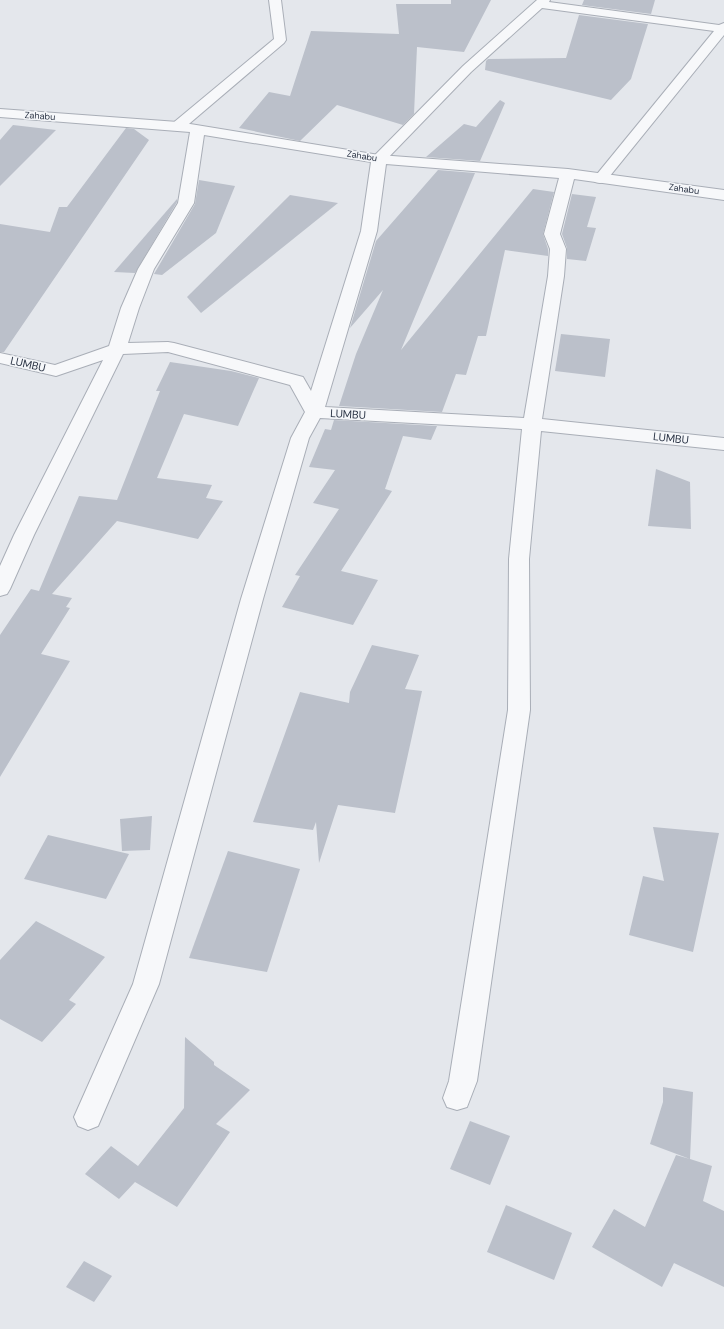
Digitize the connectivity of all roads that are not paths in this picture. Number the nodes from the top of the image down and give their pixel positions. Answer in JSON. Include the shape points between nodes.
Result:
{"nodes":[{"id":1,"x":275,"y":0,"type":"edge"},
{"id":2,"x":542,"y":2,"type":"edge"},
{"id":3,"x":723,"y":28,"type":"edge"},
{"id":4,"x":0,"y":113,"type":"edge"},
{"id":5,"x":178,"y":126,"type":"junction"},
{"id":6,"x":198,"y":129,"type":"junction"},
{"id":7,"x":379,"y":158,"type":"junction"},
{"id":8,"x":568,"y":174,"type":"junction"},
{"id":9,"x":600,"y":178,"type":"junction"},
{"id":10,"x":724,"y":195,"type":"edge"},
{"id":11,"x":117,"y":349,"type":"junction"},
{"id":12,"x":0,"y":358,"type":"edge"},
{"id":13,"x":314,"y":412,"type":"junction"},
{"id":14,"x":532,"y":424,"type":"junction"},
{"id":15,"x":724,"y":444,"type":"edge"},
{"id":16,"x":0,"y":589,"type":"edge"},
{"id":17,"x":457,"y":1098,"type":"dead end"},
{"id":18,"x":88,"y":1117,"type":"dead end"}],
"edges":[{"from":1,"to":5,"type":"lane","via":[[280,40]]},
{"from":2,"to":3,"type":"lane"},
{"from":2,"to":7,"type":"lane","via":[[467,69]]},
{"from":3,"to":9,"type":"lane"},
{"from":4,"to":5,"type":"street","name":"Zahabu"},
{"from":5,"to":6,"type":"street","name":"Zahabu"},
{"from":6,"to":7,"type":"street","name":"Zahabu"},
{"from":6,"to":11,"type":"street","via":[[186,203],[146,269]]},
{"from":7,"to":8,"type":"street","name":"Zahabu"},
{"from":7,"to":13,"type":"street","via":[[369,231]]},
{"from":8,"to":9,"type":"street","name":"Zahabu"},
{"from":8,"to":14,"type":"street","via":[[552,234],[558,249],[556,276]]},
{"from":9,"to":10,"type":"street","name":"Zahabu"},
{"from":11,"to":12,"type":"street","name":"LUMBU","via":[[56,371]]},
{"from":11,"to":13,"type":"street","name":"LUMBU","via":[[168,347],[297,381]]},
{"from":11,"to":16,"type":"street","via":[[24,534]]},
{"from":13,"to":14,"type":"street","name":"LUMBU"},
{"from":13,"to":18,"type":"street","via":[[300,438],[252,599],[148,978]]},
{"from":14,"to":15,"type":"street","name":"LUMBU"},
{"from":14,"to":17,"type":"street","via":[[518,564],[519,710],[463,1081]]}]}
